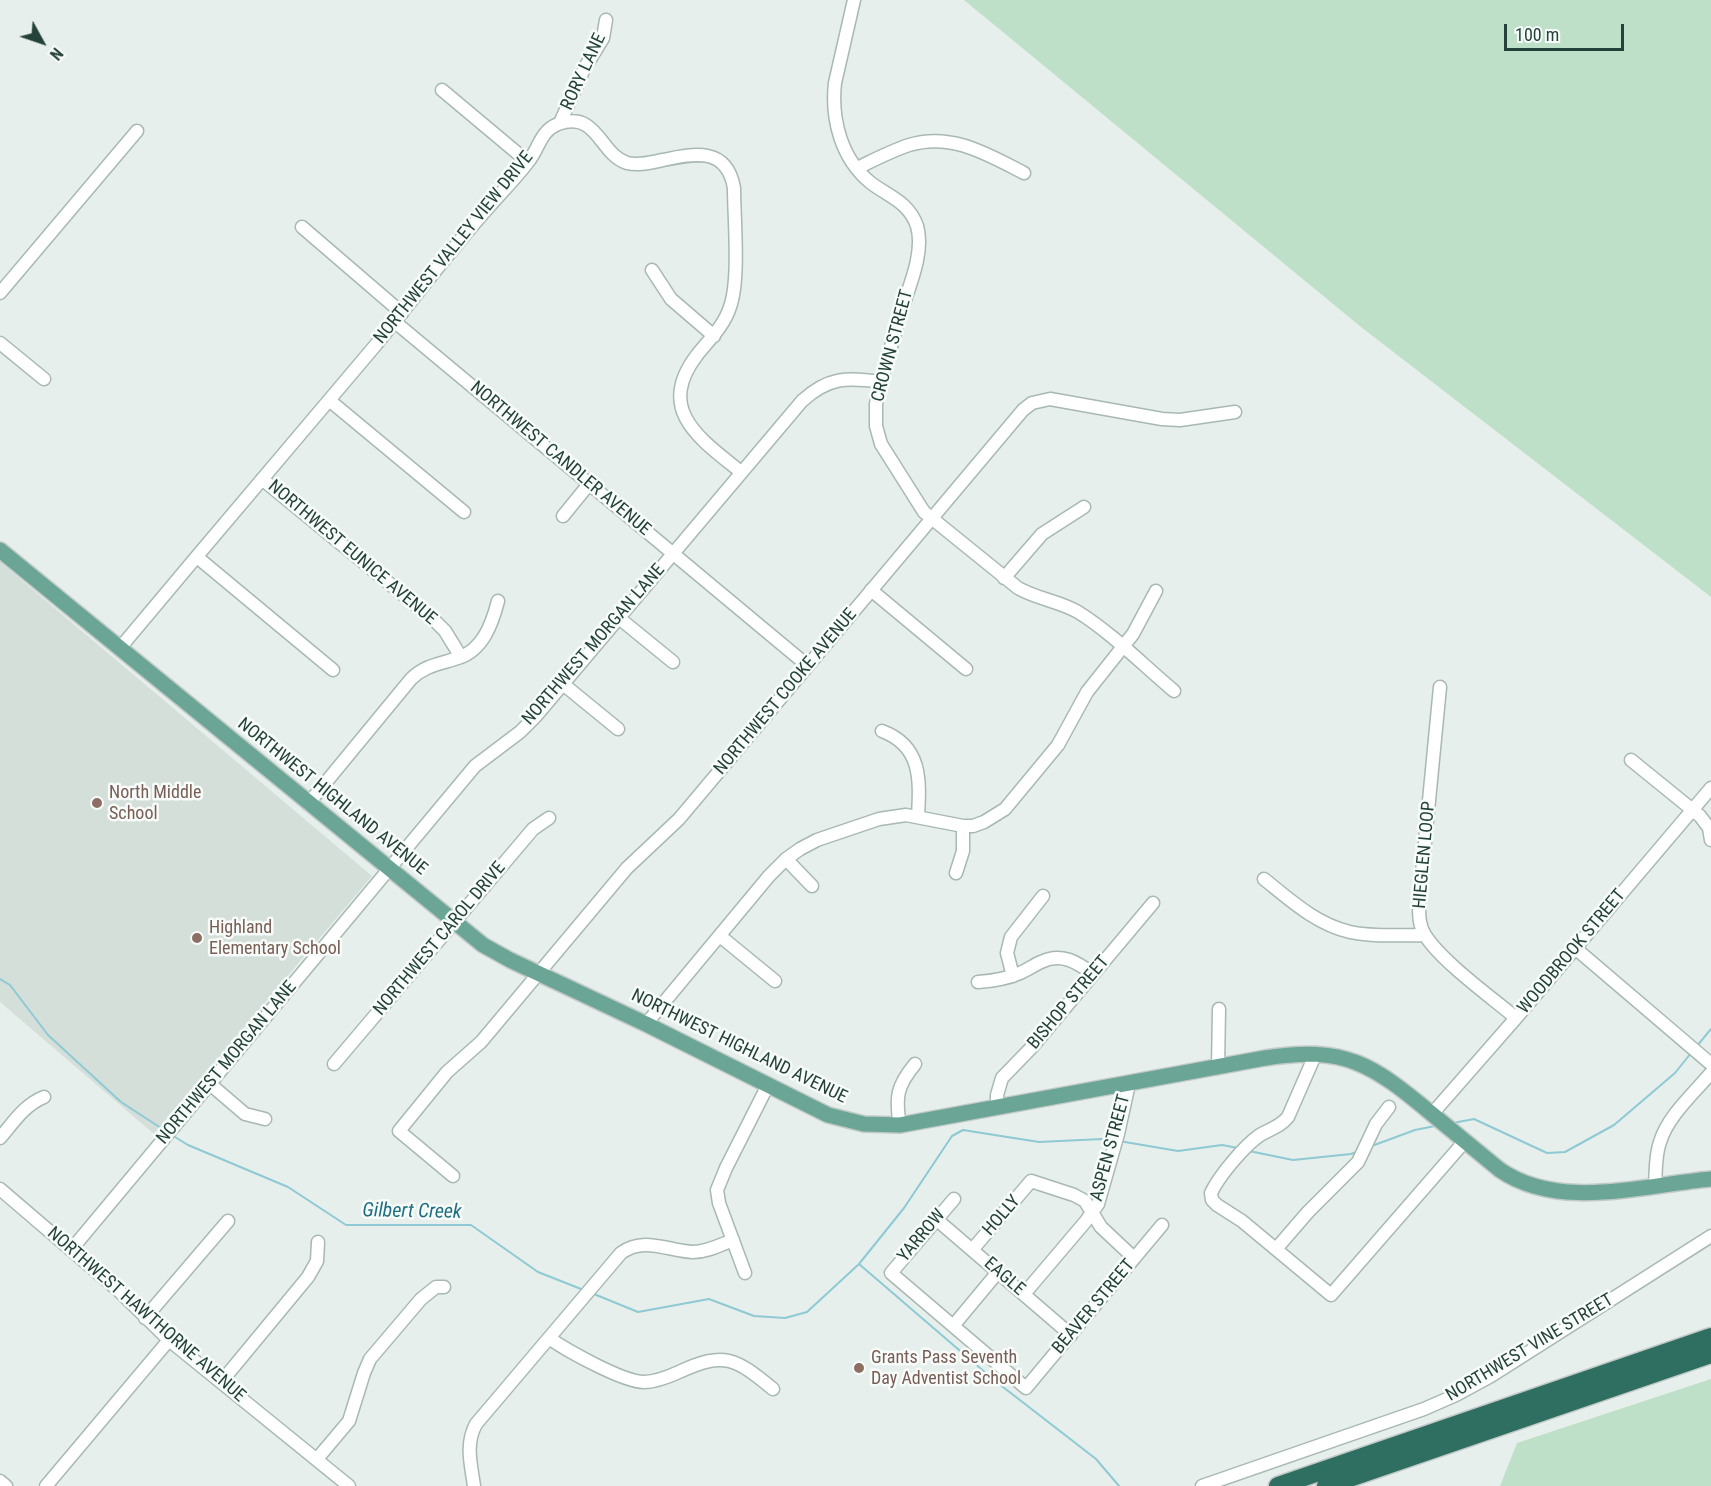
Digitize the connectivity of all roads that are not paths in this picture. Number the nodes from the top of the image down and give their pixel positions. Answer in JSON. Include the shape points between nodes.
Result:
{"nodes":[{"id":1,"x":854,"y":0,"type":"edge"},
{"id":2,"x":606,"y":20,"type":"dead end"},
{"id":3,"x":442,"y":90,"type":"dead end"},
{"id":4,"x":560,"y":123,"type":"junction"},
{"id":5,"x":137,"y":130,"type":"dead end"},
{"id":6,"x":528,"y":162,"type":"junction"},
{"id":7,"x":856,"y":168,"type":"junction"},
{"id":8,"x":1024,"y":173,"type":"dead end"},
{"id":9,"x":302,"y":227,"type":"dead end"},
{"id":10,"x":652,"y":270,"type":"dead end"},
{"id":11,"x":0,"y":293,"type":"edge"},
{"id":12,"x":398,"y":317,"type":"junction"},
{"id":13,"x":714,"y":336,"type":"junction"},
{"id":14,"x":0,"y":343,"type":"edge"},
{"id":15,"x":44,"y":380,"type":"dead end"},
{"id":16,"x":880,"y":382,"type":"junction"},
{"id":17,"x":329,"y":400,"type":"junction"},
{"id":18,"x":1235,"y":412,"type":"dead end"},
{"id":19,"x":741,"y":472,"type":"junction"},
{"id":20,"x":262,"y":479,"type":"junction"},
{"id":21,"x":589,"y":484,"type":"junction"},
{"id":22,"x":1084,"y":507,"type":"dead end"},
{"id":23,"x":464,"y":512,"type":"dead end"},
{"id":24,"x":563,"y":516,"type":"dead end"},
{"id":25,"x":931,"y":518,"type":"junction"},
{"id":26,"x":0,"y":550,"type":"edge"},
{"id":27,"x":673,"y":553,"type":"junction"},
{"id":28,"x":197,"y":557,"type":"junction"},
{"id":29,"x":1004,"y":578,"type":"junction"},
{"id":30,"x":871,"y":590,"type":"junction"},
{"id":31,"x":1156,"y":591,"type":"dead end"},
{"id":32,"x":498,"y":601,"type":"dead end"},
{"id":33,"x":619,"y":618,"type":"junction"},
{"id":34,"x":1123,"y":647,"type":"junction"},
{"id":35,"x":120,"y":648,"type":"junction"},
{"id":36,"x":461,"y":657,"type":"junction"},
{"id":37,"x":673,"y":662,"type":"dead end"},
{"id":38,"x":808,"y":666,"type":"junction"},
{"id":39,"x":966,"y":669,"type":"dead end"},
{"id":40,"x":333,"y":670,"type":"dead end"},
{"id":41,"x":563,"y":684,"type":"junction"},
{"id":42,"x":1440,"y":687,"type":"dead end"},
{"id":43,"x":1174,"y":691,"type":"dead end"},
{"id":44,"x":618,"y":729,"type":"dead end"},
{"id":45,"x":882,"y":731,"type":"dead end"},
{"id":46,"x":1631,"y":760,"type":"dead end"},
{"id":47,"x":1711,"y":788,"type":"edge"},
{"id":48,"x":308,"y":804,"type":"junction"},
{"id":49,"x":1694,"y":810,"type":"junction"},
{"id":50,"x":918,"y":816,"type":"junction"},
{"id":51,"x":549,"y":818,"type":"dead end"},
{"id":52,"x":963,"y":826,"type":"junction"},
{"id":53,"x":1711,"y":840,"type":"edge"},
{"id":54,"x":786,"y":859,"type":"junction"},
{"id":55,"x":389,"y":870,"type":"junction"},
{"id":56,"x":956,"y":873,"type":"dead end"},
{"id":57,"x":1264,"y":879,"type":"dead end"},
{"id":58,"x":812,"y":886,"type":"dead end"},
{"id":59,"x":1043,"y":896,"type":"dead end"},
{"id":60,"x":1153,"y":903,"type":"dead end"},
{"id":61,"x":454,"y":923,"type":"junction"},
{"id":62,"x":1425,"y":935,"type":"junction"},
{"id":63,"x":720,"y":936,"type":"junction"},
{"id":64,"x":1575,"y":948,"type":"junction"},
{"id":65,"x":539,"y":973,"type":"junction"},
{"id":66,"x":1093,"y":974,"type":"junction"},
{"id":67,"x":1013,"y":976,"type":"junction"},
{"id":68,"x":775,"y":981,"type":"dead end"},
{"id":69,"x":978,"y":982,"type":"dead end"},
{"id":70,"x":1219,"y":1009,"type":"dead end"},
{"id":71,"x":1516,"y":1018,"type":"junction"},
{"id":72,"x":646,"y":1024,"type":"junction"},
{"id":73,"x":1316,"y":1053,"type":"junction"},
{"id":74,"x":334,"y":1064,"type":"dead end"},
{"id":75,"x":915,"y":1064,"type":"dead end"},
{"id":76,"x":1711,"y":1064,"type":"edge"},
{"id":77,"x":1218,"y":1068,"type":"junction"},
{"id":78,"x":1711,"y":1073,"type":"edge"},
{"id":79,"x":210,"y":1084,"type":"junction"},
{"id":80,"x":1128,"y":1084,"type":"junction"},
{"id":81,"x":768,"y":1085,"type":"junction"},
{"id":82,"x":44,"y":1097,"type":"dead end"},
{"id":83,"x":997,"y":1107,"type":"junction"},
{"id":84,"x":1389,"y":1107,"type":"dead end"},
{"id":85,"x":1432,"y":1114,"type":"junction"},
{"id":86,"x":264,"y":1119,"type":"dead end"},
{"id":87,"x":900,"y":1125,"type":"junction"},
{"id":88,"x":0,"y":1138,"type":"edge"},
{"id":89,"x":1465,"y":1141,"type":"junction"},
{"id":90,"x":453,"y":1176,"type":"dead end"},
{"id":91,"x":1711,"y":1179,"type":"edge"},
{"id":92,"x":1655,"y":1185,"type":"junction"},
{"id":93,"x":0,"y":1190,"type":"edge"},
{"id":94,"x":954,"y":1198,"type":"dead end"},
{"id":95,"x":1092,"y":1213,"type":"junction"},
{"id":96,"x":936,"y":1219,"type":"junction"},
{"id":97,"x":228,"y":1221,"type":"dead end"},
{"id":98,"x":1162,"y":1225,"type":"dead end"},
{"id":99,"x":1711,"y":1236,"type":"edge"},
{"id":100,"x":733,"y":1240,"type":"junction"},
{"id":101,"x":318,"y":1242,"type":"dead end"},
{"id":102,"x":1276,"y":1249,"type":"junction"},
{"id":103,"x":71,"y":1250,"type":"junction"},
{"id":104,"x":972,"y":1250,"type":"junction"},
{"id":105,"x":1134,"y":1258,"type":"junction"},
{"id":106,"x":998,"y":1272,"type":"junction"},
{"id":107,"x":745,"y":1273,"type":"dead end"},
{"id":108,"x":444,"y":1287,"type":"dead end"},
{"id":109,"x":1024,"y":1294,"type":"junction"},
{"id":110,"x":145,"y":1318,"type":"junction"},
{"id":111,"x":952,"y":1326,"type":"junction"},
{"id":112,"x":1071,"y":1335,"type":"junction"},
{"id":113,"x":1711,"y":1337,"type":"edge"},
{"id":114,"x":549,"y":1338,"type":"junction"},
{"id":115,"x":169,"y":1340,"type":"junction"},
{"id":116,"x":1711,"y":1354,"type":"edge"},
{"id":117,"x":222,"y":1381,"type":"junction"},
{"id":118,"x":773,"y":1389,"type":"dead end"},
{"id":119,"x":317,"y":1459,"type":"junction"},
{"id":120,"x":0,"y":1481,"type":"edge"},
{"id":121,"x":6,"y":1486,"type":"edge"},
{"id":122,"x":46,"y":1486,"type":"edge"},
{"id":123,"x":349,"y":1486,"type":"edge"},
{"id":124,"x":474,"y":1486,"type":"edge"},
{"id":125,"x":1202,"y":1486,"type":"edge"},
{"id":126,"x":1278,"y":1486,"type":"edge"},
{"id":127,"x":1326,"y":1486,"type":"edge"}],
"edges":[{"from":1,"to":7,"type":"street","name":"CROWN STREET","via":[[834,96],[837,130]]},
{"from":2,"to":4,"type":"street","name":"RORY LANE","via":[[603,38]]},
{"from":3,"to":6,"type":"street"},
{"from":4,"to":6,"type":"street","name":"NORTHWEST VALLEY VIEW DRIVE","via":[[543,135]]},
{"from":4,"to":13,"type":"street","via":[[591,127],[612,153],[631,164],[691,153],[720,161],[727,168],[734,188],[734,293]]},
{"from":5,"to":11,"type":"street"},
{"from":6,"to":12,"type":"street","name":"NORTHWEST VALLEY VIEW DRIVE"},
{"from":7,"to":8,"type":"street","via":[[910,145],[949,141]]},
{"from":7,"to":16,"type":"street","name":"CROWN STREET","via":[[908,209],[918,234],[918,251]]},
{"from":9,"to":12,"type":"street","name":"NORTHWEST CANDLER AVENUE"},
{"from":10,"to":13,"type":"street","via":[[671,299]]},
{"from":12,"to":17,"type":"street","name":"NORTHWEST VALLEY VIEW DRIVE"},
{"from":12,"to":21,"type":"street","name":"NORTHWEST CANDLER AVENUE"},
{"from":13,"to":19,"type":"street","via":[[684,375],[682,410],[694,432]]},
{"from":14,"to":15,"type":"street"},
{"from":16,"to":19,"type":"street","name":"NORTHWEST MORGAN LANE","via":[[844,378],[820,387],[802,401]]},
{"from":16,"to":25,"type":"street","name":"CROWN STREET","via":[[877,434],[916,501]]},
{"from":17,"to":20,"type":"street","name":"NORTHWEST VALLEY VIEW DRIVE"},
{"from":17,"to":23,"type":"street"},
{"from":18,"to":25,"type":"street","name":"NORTHWEST COOKE AVENUE","via":[[1162,419],[1059,399],[1041,400],[1023,410]]},
{"from":19,"to":27,"type":"street","name":"NORTHWEST MORGAN LANE"},
{"from":20,"to":28,"type":"street","name":"NORTHWEST VALLEY VIEW DRIVE"},
{"from":20,"to":36,"type":"street","name":"NORTHWEST EUNICE AVENUE","via":[[435,621]]},
{"from":21,"to":24,"type":"street"},
{"from":21,"to":27,"type":"street","name":"NORTHWEST CANDLER AVENUE"},
{"from":22,"to":29,"type":"street","via":[[1042,534]]},
{"from":25,"to":29,"type":"street","name":"CROWN STREET"},
{"from":25,"to":30,"type":"street","name":"NORTHWEST COOKE AVENUE"},
{"from":26,"to":35,"type":"main road","name":"NORTHWEST HIGHLAND AVENUE"},
{"from":27,"to":33,"type":"street","name":"NORTHWEST MORGAN LANE"},
{"from":27,"to":38,"type":"street","name":"NORTHWEST CANDLER AVENUE"},
{"from":28,"to":35,"type":"street","name":"NORTHWEST VALLEY VIEW DRIVE"},
{"from":28,"to":40,"type":"street"},
{"from":29,"to":34,"type":"street","name":"CROWN STREET","via":[[1029,594],[1067,606]]},
{"from":30,"to":38,"type":"street","name":"NORTHWEST COOKE AVENUE"},
{"from":30,"to":39,"type":"street"},
{"from":31,"to":34,"type":"street"},
{"from":32,"to":36,"type":"street","via":[[486,635]]},
{"from":33,"to":37,"type":"street"},
{"from":33,"to":41,"type":"street","name":"NORTHWEST MORGAN LANE"},
{"from":34,"to":43,"type":"street","name":"CROWN STREET"},
{"from":34,"to":52,"type":"street","via":[[1087,692],[1058,746],[1017,796],[994,817]]},
{"from":35,"to":48,"type":"main road","name":"NORTHWEST HIGHLAND AVENUE"},
{"from":36,"to":48,"type":"street","via":[[419,671]]},
{"from":38,"to":65,"type":"street","name":"NORTHWEST COOKE AVENUE","via":[[679,819],[627,868]]},
{"from":41,"to":44,"type":"street"},
{"from":41,"to":55,"type":"street","name":"NORTHWEST MORGAN LANE","via":[[528,724],[475,766]]},
{"from":42,"to":62,"type":"street","name":"HIEGLEN LOOP","via":[[1419,904]]},
{"from":45,"to":50,"type":"street","via":[[904,745],[916,763],[920,783]]},
{"from":46,"to":49,"type":"street"},
{"from":47,"to":49,"type":"street","name":"WOODBROOK STREET"},
{"from":48,"to":55,"type":"main road","name":"NORTHWEST HIGHLAND AVENUE"},
{"from":49,"to":53,"type":"street","via":[[1709,828]]},
{"from":49,"to":64,"type":"street","name":"WOODBROOK STREET"},
{"from":50,"to":52,"type":"street"},
{"from":50,"to":54,"type":"street","via":[[892,816],[856,826],[817,840]]},
{"from":51,"to":61,"type":"street","name":"NORTHWEST CAROL DRIVE","via":[[533,829]]},
{"from":52,"to":56,"type":"street","via":[[963,851]]},
{"from":54,"to":58,"type":"street"},
{"from":54,"to":63,"type":"street"},
{"from":55,"to":61,"type":"main road","name":"NORTHWEST HIGHLAND AVENUE"},
{"from":55,"to":79,"type":"street","name":"NORTHWEST MORGAN LANE"},
{"from":57,"to":62,"type":"street","via":[[1304,911],[1337,928],[1364,934]]},
{"from":59,"to":67,"type":"street","via":[[1011,937],[1008,953]]},
{"from":60,"to":66,"type":"street","name":"BISHOP STREET"},
{"from":61,"to":65,"type":"main road","name":"NORTHWEST HIGHLAND AVENUE","via":[[483,945]]},
{"from":61,"to":74,"type":"street","name":"NORTHWEST CAROL DRIVE"},
{"from":62,"to":71,"type":"street","name":"HIEGLEN LOOP","via":[[1449,961]]},
{"from":63,"to":68,"type":"street"},
{"from":63,"to":72,"type":"street"},
{"from":64,"to":71,"type":"street","name":"WOODBROOK STREET"},
{"from":64,"to":76,"type":"street"},
{"from":65,"to":72,"type":"main road","name":"NORTHWEST HIGHLAND AVENUE"},
{"from":65,"to":90,"type":"street","name":"NORTHWEST COOKE AVENUE","via":[[481,1042],[447,1072],[399,1131]]},
{"from":66,"to":67,"type":"street","via":[[1074,961],[1058,957]]},
{"from":66,"to":83,"type":"street","name":"BISHOP STREET","via":[[1002,1078]]},
{"from":67,"to":69,"type":"street"},
{"from":70,"to":77,"type":"street"},
{"from":71,"to":85,"type":"street","name":"WOODBROOK STREET"},
{"from":72,"to":81,"type":"main road","name":"NORTHWEST HIGHLAND AVENUE"},
{"from":73,"to":77,"type":"main road","name":"NORTHWEST HIGHLAND AVENUE"},
{"from":73,"to":85,"type":"main road","name":"NORTHWEST HIGHLAND AVENUE","via":[[1368,1066]]},
{"from":73,"to":102,"type":"street","via":[[1288,1117],[1253,1141],[1211,1193],[1217,1205]]},
{"from":75,"to":87,"type":"street","via":[[898,1090]]},
{"from":77,"to":80,"type":"main road","name":"NORTHWEST HIGHLAND AVENUE"},
{"from":78,"to":92,"type":"street","via":[[1662,1135]]},
{"from":79,"to":86,"type":"street","via":[[245,1114]]},
{"from":79,"to":103,"type":"street","name":"NORTHWEST MORGAN LANE"},
{"from":80,"to":83,"type":"main road","name":"NORTHWEST HIGHLAND AVENUE"},
{"from":80,"to":95,"type":"street","name":"ASPEN STREET","via":[[1102,1191]]},
{"from":81,"to":87,"type":"main road","name":"NORTHWEST HIGHLAND AVENUE","via":[[838,1118],[864,1124]]},
{"from":81,"to":100,"type":"street","via":[[717,1190]]},
{"from":82,"to":88,"type":"street","via":[[26,1108]]},
{"from":83,"to":87,"type":"main road","name":"NORTHWEST HIGHLAND AVENUE"},
{"from":84,"to":102,"type":"street","via":[[1376,1124],[1359,1162]]},
{"from":85,"to":89,"type":"main road","name":"NORTHWEST HIGHLAND AVENUE"},
{"from":89,"to":92,"type":"main road","name":"NORTHWEST HIGHLAND AVENUE","via":[[1508,1175],[1554,1192]]},
{"from":89,"to":102,"type":"street","via":[[1331,1295]]},
{"from":91,"to":92,"type":"main road","name":"NORTHWEST HIGHLAND AVENUE"},
{"from":93,"to":103,"type":"street","name":"NORTHWEST HAWTHORNE AVENUE"},
{"from":94,"to":96,"type":"street","name":"YARROW"},
{"from":95,"to":104,"type":"street","name":"HOLLY","via":[[1081,1199],[1031,1181]]},
{"from":95,"to":105,"type":"street"},
{"from":95,"to":109,"type":"street","name":"ASPEN STREET"},
{"from":96,"to":104,"type":"street","name":"EAGLE"},
{"from":96,"to":111,"type":"street","name":"YARROW","via":[[891,1273]]},
{"from":97,"to":110,"type":"street"},
{"from":98,"to":105,"type":"street","name":"BEAVER STREET"},
{"from":99,"to":125,"type":"street","name":"NORTHWEST VINE STREET","via":[[1501,1370],[1455,1395]]},
{"from":100,"to":107,"type":"street"},
{"from":100,"to":114,"type":"street","via":[[701,1251],[647,1244],[627,1248]]},
{"from":101,"to":117,"type":"street","via":[[317,1261],[308,1277]]},
{"from":103,"to":110,"type":"street","name":"NORTHWEST HAWTHORNE AVENUE"},
{"from":104,"to":106,"type":"street","name":"EAGLE"},
{"from":105,"to":112,"type":"street","name":"BEAVER STREET"},
{"from":106,"to":109,"type":"street","name":"EAGLE"},
{"from":106,"to":111,"type":"street"},
{"from":108,"to":119,"type":"street","via":[[436,1287],[421,1299],[370,1359],[349,1421]]},
{"from":109,"to":112,"type":"street","name":"EAGLE"},
{"from":110,"to":115,"type":"street","name":"NORTHWEST HAWTHORNE AVENUE"},
{"from":111,"to":112,"type":"street","name":"BEAVER STREET","via":[[1026,1388]]},
{"from":113,"to":126,"type":"highway"},
{"from":114,"to":118,"type":"street","via":[[633,1381],[652,1382],[720,1359],[739,1364]]},
{"from":114,"to":124,"type":"street","via":[[471,1433]]},
{"from":115,"to":117,"type":"street","name":"NORTHWEST HAWTHORNE AVENUE"},
{"from":115,"to":122,"type":"street"},
{"from":116,"to":127,"type":"highway"},
{"from":117,"to":119,"type":"street","name":"NORTHWEST HAWTHORNE AVENUE"},
{"from":119,"to":123,"type":"street","name":"NORTHWEST HAWTHORNE AVENUE"},
{"from":120,"to":121,"type":"street"}]}
